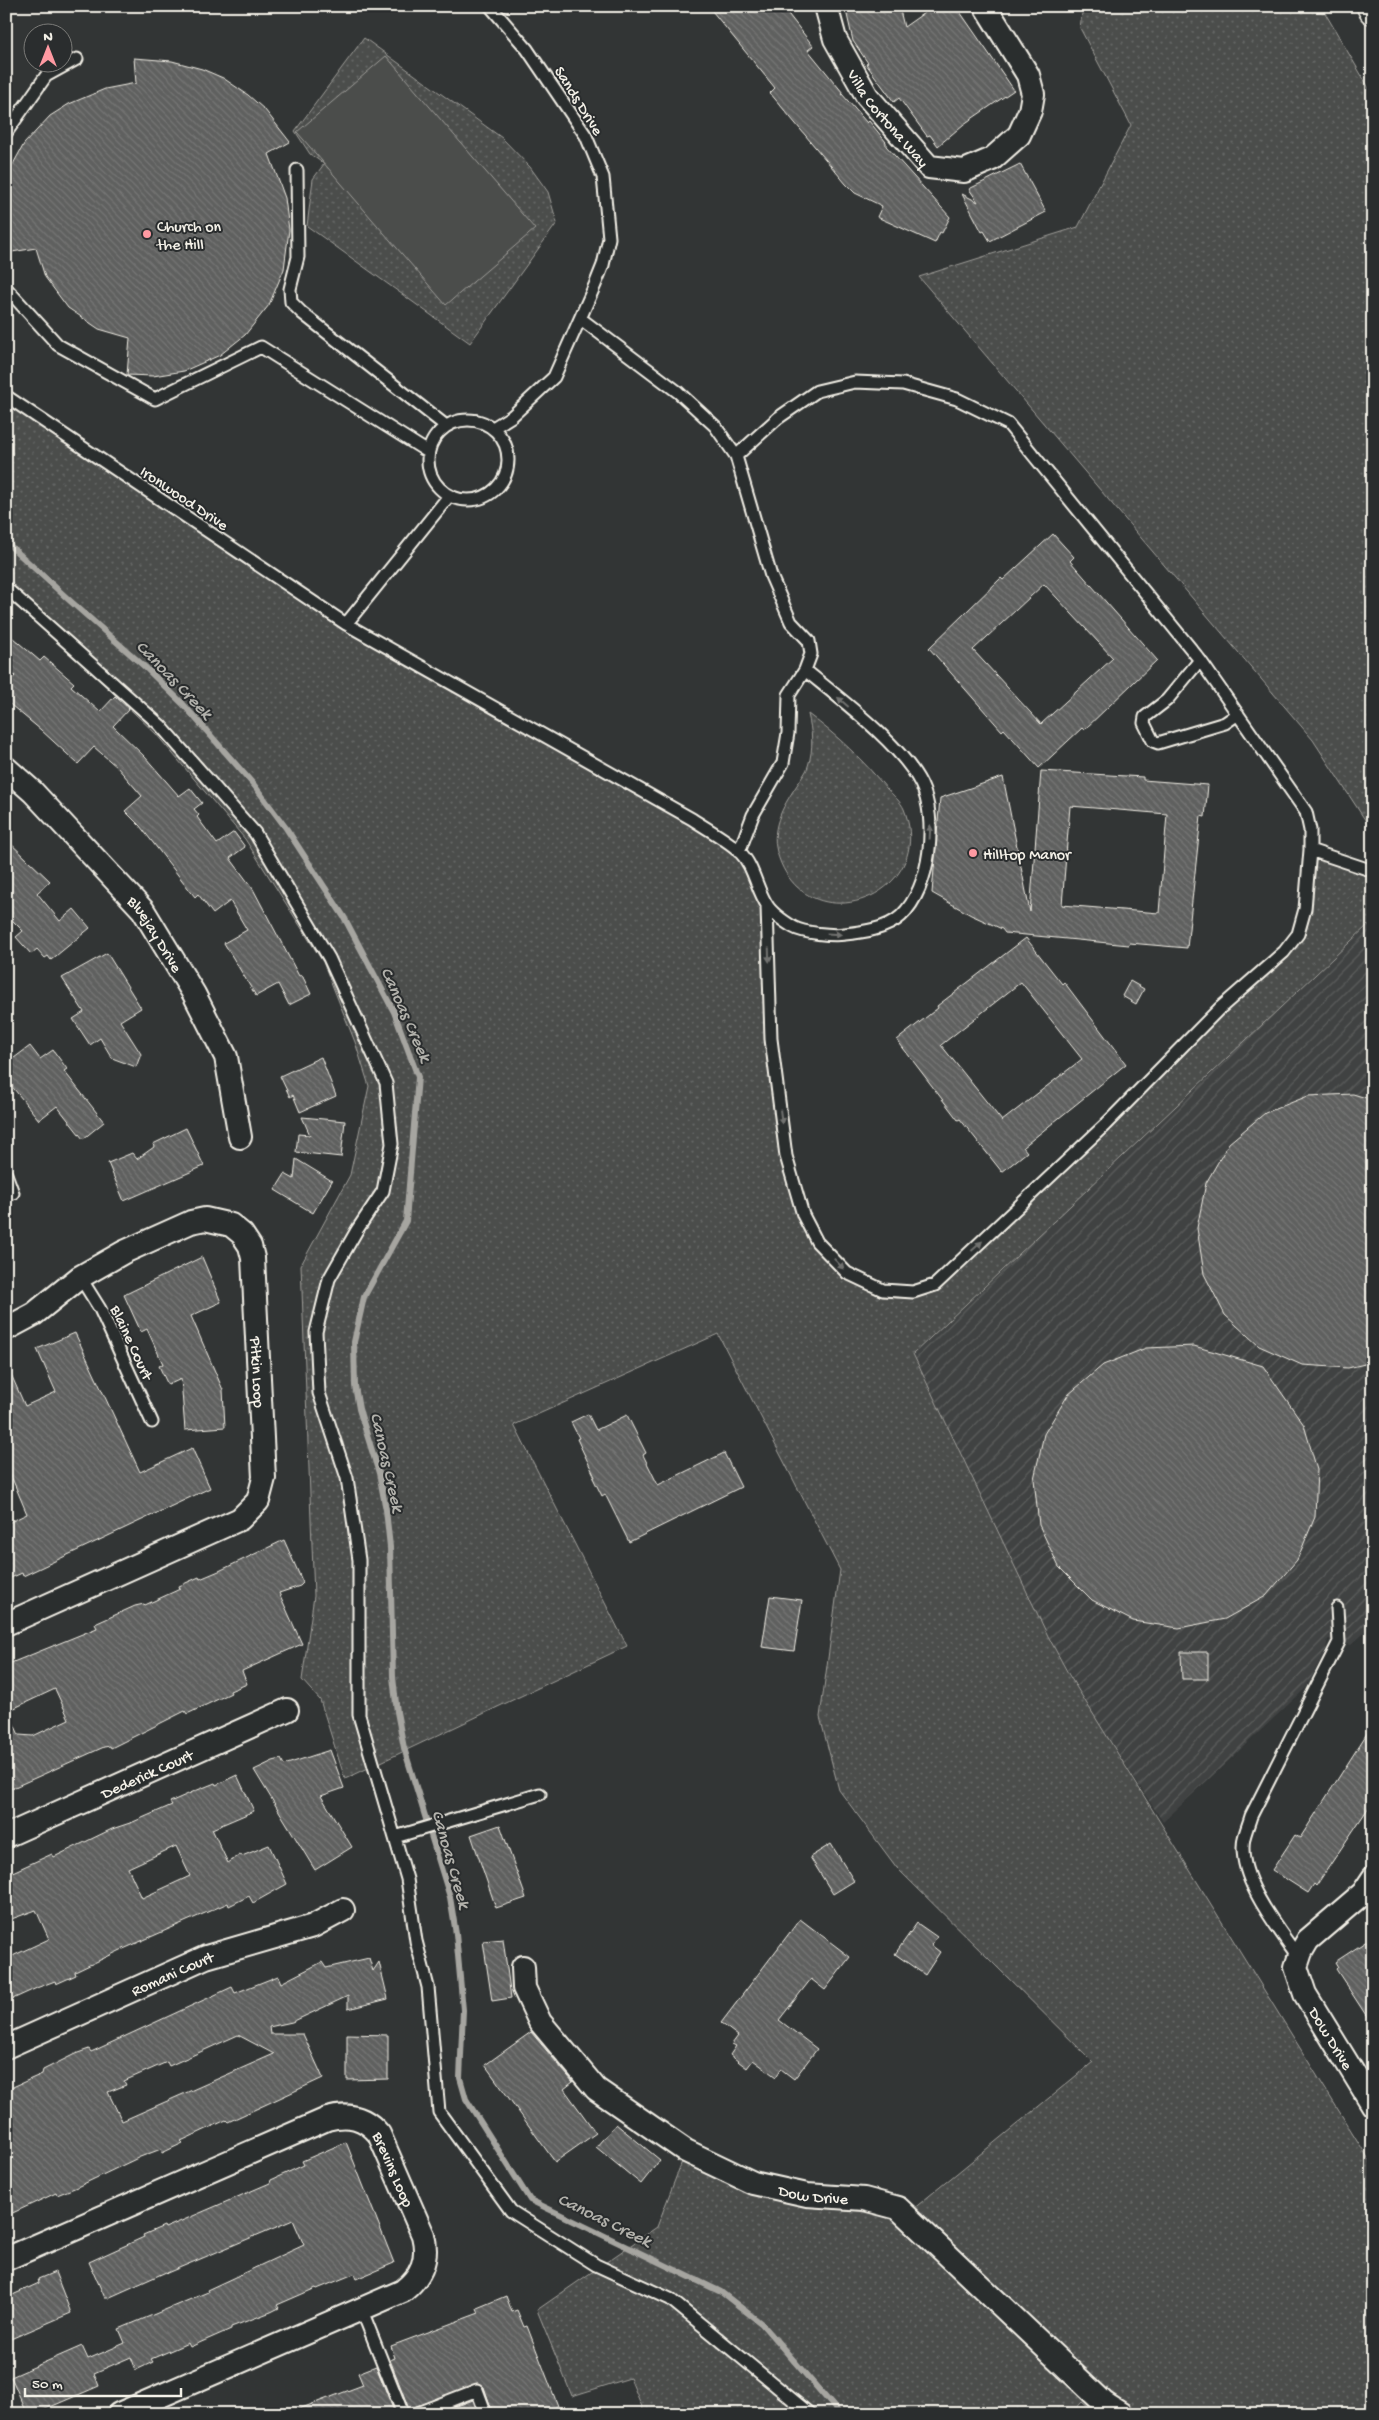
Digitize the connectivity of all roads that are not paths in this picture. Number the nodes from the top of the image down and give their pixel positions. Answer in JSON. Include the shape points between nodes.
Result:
{"nodes":[{"id":1,"x":490,"y":6,"type":"edge"},
{"id":2,"x":826,"y":6,"type":"edge"},
{"id":3,"x":985,"y":6,"type":"edge"},
{"id":4,"x":1371,"y":6,"type":"edge"},
{"id":5,"x":1373,"y":10,"type":"edge"},
{"id":6,"x":77,"y":59,"type":"dead end"},
{"id":7,"x":6,"y":133,"type":"edge"},
{"id":8,"x":298,"y":170,"type":"dead end"},
{"id":9,"x":6,"y":288,"type":"edge"},
{"id":10,"x":581,"y":319,"type":"junction"},
{"id":11,"x":6,"y":396,"type":"edge"},
{"id":12,"x":446,"y":426,"type":"junction"},
{"id":13,"x":493,"y":428,"type":"junction"},
{"id":14,"x":428,"y":452,"type":"junction"},
{"id":15,"x":736,"y":456,"type":"junction"},
{"id":16,"x":449,"y":496,"type":"junction"},
{"id":17,"x":6,"y":588,"type":"edge"},
{"id":18,"x":346,"y":624,"type":"junction"},
{"id":19,"x":1200,"y":660,"type":"junction"},
{"id":20,"x":805,"y":670,"type":"junction"},
{"id":21,"x":1238,"y":714,"type":"junction"},
{"id":22,"x":6,"y":768,"type":"edge"},
{"id":23,"x":1310,"y":850,"type":"junction"},
{"id":24,"x":740,"y":852,"type":"junction"},
{"id":25,"x":1373,"y":871,"type":"edge"},
{"id":26,"x":767,"y":906,"type":"junction"},
{"id":27,"x":240,"y":1137,"type":"dead end"},
{"id":28,"x":6,"y":1174,"type":"edge"},
{"id":29,"x":13,"y":1193,"type":"dead end"},
{"id":30,"x":80,"y":1277,"type":"junction"},
{"id":31,"x":6,"y":1329,"type":"edge"},
{"id":32,"x":152,"y":1422,"type":"dead end"},
{"id":33,"x":1337,"y":1608,"type":"dead end"},
{"id":34,"x":6,"y":1624,"type":"edge"},
{"id":35,"x":287,"y":1710,"type":"dead end"},
{"id":36,"x":540,"y":1794,"type":"dead end"},
{"id":37,"x":6,"y":1836,"type":"edge"},
{"id":38,"x":398,"y":1836,"type":"junction"},
{"id":39,"x":1373,"y":1878,"type":"edge"},
{"id":40,"x":343,"y":1910,"type":"dead end"},
{"id":41,"x":1298,"y":1963,"type":"junction"},
{"id":42,"x":524,"y":1967,"type":"dead end"},
{"id":43,"x":6,"y":2047,"type":"edge"},
{"id":44,"x":1373,"y":2105,"type":"edge"},
{"id":45,"x":6,"y":2259,"type":"edge"},
{"id":46,"x":361,"y":2308,"type":"junction"},
{"id":47,"x":119,"y":2414,"type":"edge"},
{"id":48,"x":403,"y":2414,"type":"edge"},
{"id":49,"x":415,"y":2414,"type":"edge"},
{"id":50,"x":486,"y":2414,"type":"edge"},
{"id":51,"x":810,"y":2414,"type":"edge"},
{"id":52,"x":1121,"y":2414,"type":"edge"}],
"edges":[{"from":1,"to":10,"type":"lane","name":"Sands Drive","via":[[567,105],[586,136],[603,177],[609,238],[603,265]]},
{"from":2,"to":3,"type":"street","name":"Villa Cortona Way","via":[[835,39],[866,96],[929,167],[964,171],[992,159],[1019,135],[1030,111],[1033,94],[1028,75]]},
{"from":4,"to":5,"type":"highway"},
{"from":6,"to":7,"type":"lane","via":[[46,76]]},
{"from":8,"to":12,"type":"lane","via":[[298,257],[290,289],[291,302]]},
{"from":9,"to":14,"type":"lane","via":[[58,345],[155,399],[261,347]]},
{"from":10,"to":13,"type":"lane","name":"Sands Drive","via":[[554,377],[512,416]]},
{"from":10,"to":15,"type":"lane","via":[[678,392],[715,426]]},
{"from":11,"to":18,"type":"lane","name":"Ironwood Drive"},
{"from":12,"to":13,"type":"lane","via":[[475,420]]},
{"from":12,"to":14,"type":"lane","via":[[438,433]]},
{"from":13,"to":16,"type":"lane","via":[[506,446],[508,467],[505,478],[485,498],[473,501]]},
{"from":14,"to":16,"type":"lane","via":[[427,465],[431,477]]},
{"from":15,"to":19,"type":"lane","via":[[778,418],[817,391],[855,382],[903,384],[957,399],[1008,424]]},
{"from":15,"to":20,"type":"lane","via":[[771,576],[792,622],[809,642],[811,654]]},
{"from":16,"to":18,"type":"lane"},
{"from":17,"to":38,"type":"lane","via":[[160,725],[255,833],[329,958],[386,1083],[392,1144],[383,1191],[329,1279],[316,1332],[319,1393],[347,1478],[359,1560],[359,1715]]},
{"from":18,"to":24,"type":"lane","name":"Ironwood Drive","via":[[692,819]]},
{"from":19,"to":21,"type":"lane"},
{"from":19,"to":21,"type":"lane","via":[[1167,700],[1145,717],[1144,723],[1153,741],[1158,743],[1225,723]]},
{"from":20,"to":24,"type":"lane","via":[[789,695],[783,763],[753,815]]},
{"from":26,"to":20,"type":"lane","one_way":true,"via":[[794,928],[834,936],[870,932],[901,916],[917,895],[928,856],[930,816],[921,784],[876,730]]},
{"from":21,"to":23,"type":"lane","via":[[1306,812]]},
{"from":22,"to":27,"type":"street","name":"Bluejay Drive","via":[[143,910],[194,994],[226,1057]]},
{"from":23,"to":25,"type":"lane"},
{"from":26,"to":23,"type":"lane","one_way":true,"via":[[771,1039],[786,1156],[803,1214],[817,1242],[847,1273],[883,1290],[913,1292],[935,1285],[1105,1125],[1218,1009],[1284,952],[1298,934],[1305,909]]},
{"from":24,"to":26,"type":"lane"},
{"from":28,"to":29,"type":"lane"},
{"from":30,"to":31,"type":"street","name":"Pitkin Loop","via":[[34,1314]]},
{"from":30,"to":32,"type":"lane","name":"Blaine Court","via":[[100,1309]]},
{"from":30,"to":34,"type":"street","name":"Pitkin Loop","via":[[124,1252],[191,1222],[218,1221],[231,1225],[242,1234],[253,1258],[264,1478],[258,1501],[240,1519]]},
{"from":33,"to":41,"type":"lane","via":[[1339,1642],[1251,1816],[1244,1839],[1244,1864],[1251,1882]]},
{"from":35,"to":37,"type":"street","name":"Dederick Court"},
{"from":36,"to":38,"type":"lane"},
{"from":38,"to":51,"type":"lane","via":[[416,1941],[428,1987],[439,2112],[511,2211],[596,2265],[670,2299]]},
{"from":39,"to":41,"type":"street","via":[[1363,1893],[1308,1940]]},
{"from":40,"to":43,"type":"street","name":"Romani Court","via":[[313,1926],[206,1957]]},
{"from":41,"to":44,"type":"street","name":"Dow Drive","via":[[1305,1994]]},
{"from":42,"to":52,"type":"street","name":"Dow Drive","via":[[524,1988],[540,2022],[596,2089],[686,2150],[753,2182],[807,2195],[864,2198],[898,2208],[1104,2403]]},
{"from":45,"to":46,"type":"street","name":"Brevins Loop","via":[[327,2119],[348,2116],[367,2122],[379,2134],[426,2246],[423,2268],[411,2285]]},
{"from":46,"to":47,"type":"street","name":"Brevins Loop"},
{"from":46,"to":48,"type":"lane"},
{"from":49,"to":50,"type":"lane","via":[[477,2390]]}]}
